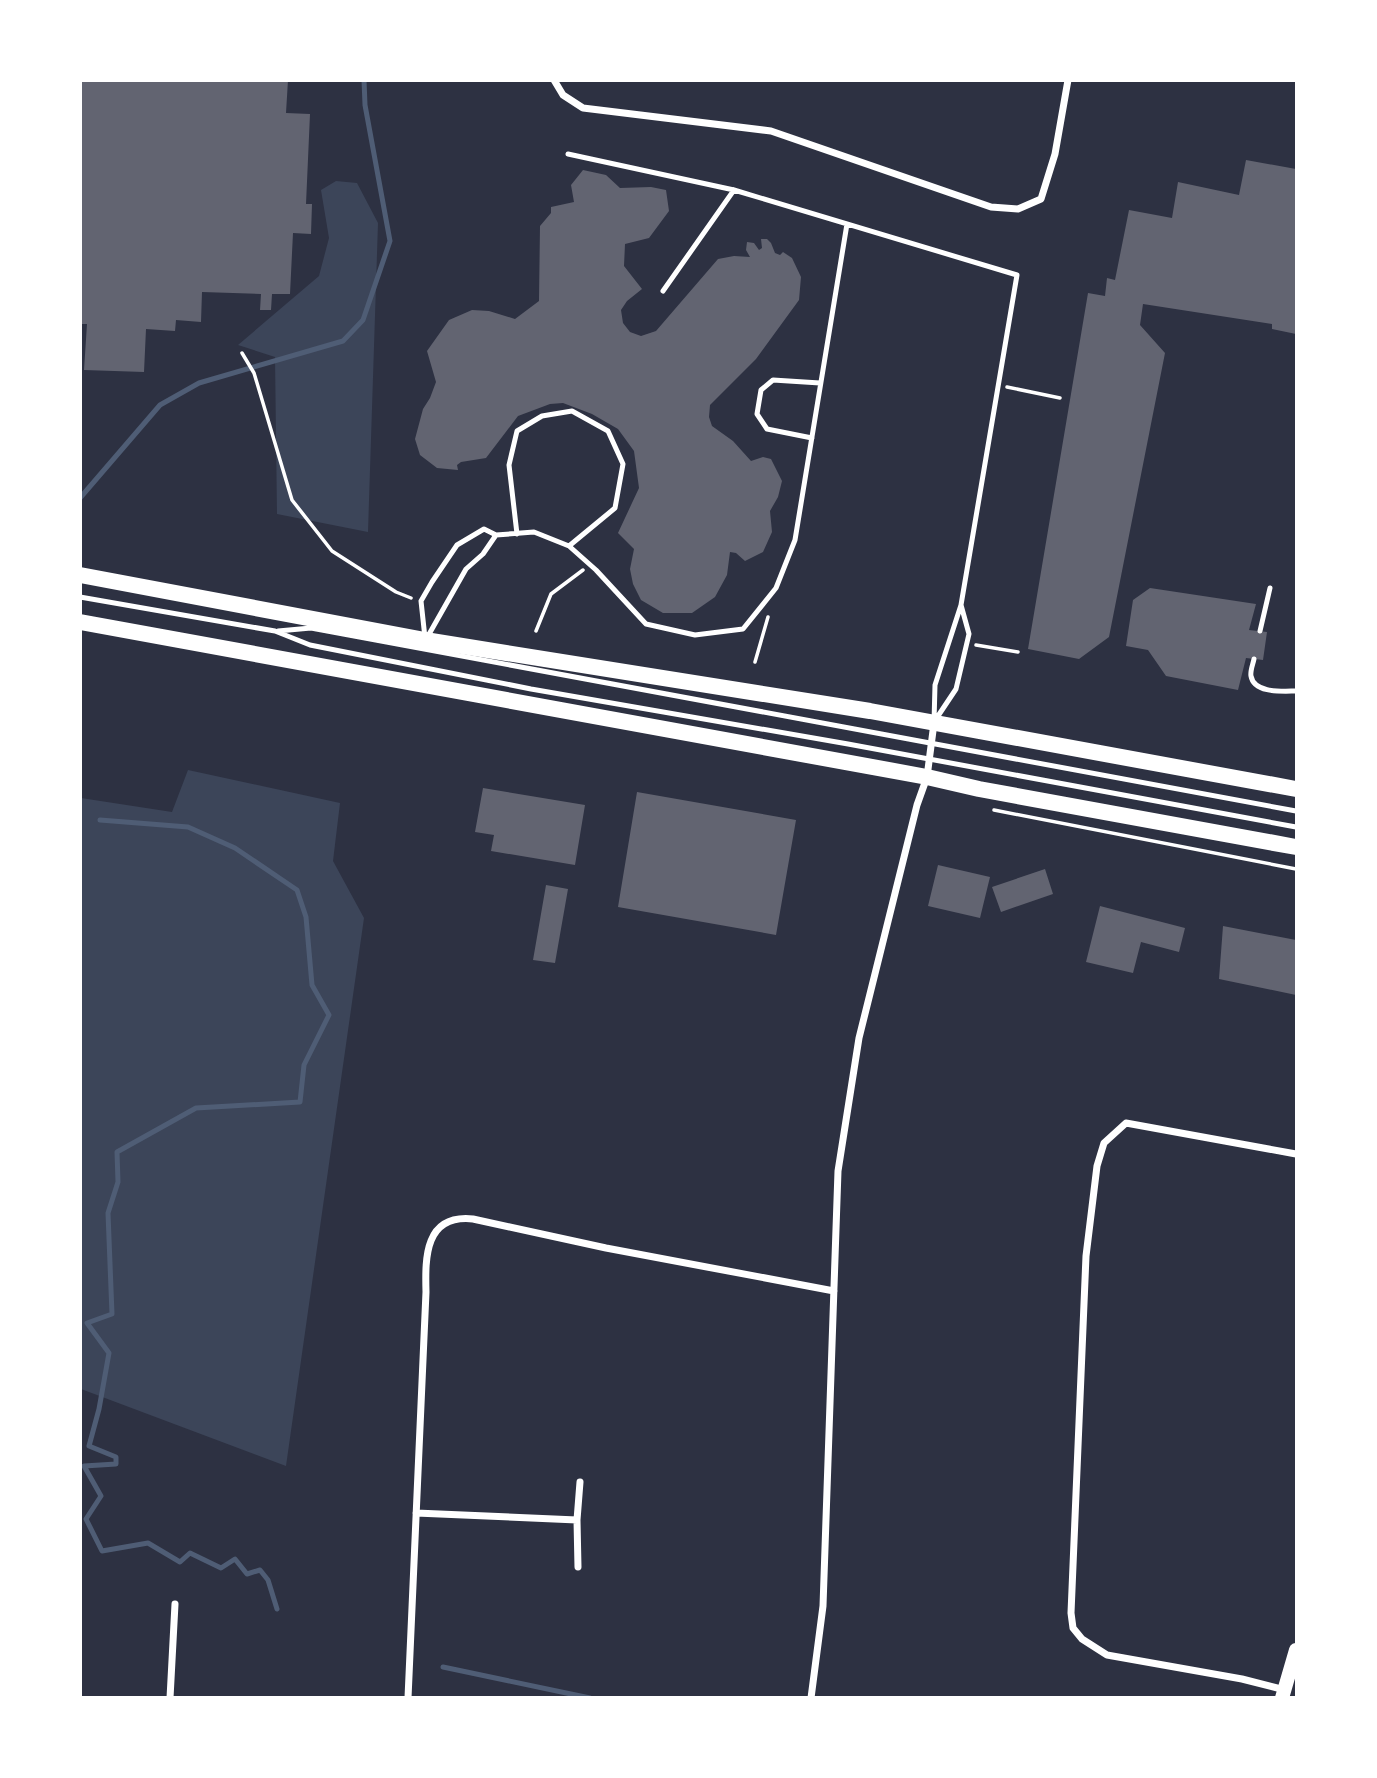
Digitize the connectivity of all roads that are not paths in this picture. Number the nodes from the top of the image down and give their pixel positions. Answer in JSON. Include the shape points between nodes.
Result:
{"nodes":[{"id":1,"x":554,"y":80,"type":"edge"},
{"id":2,"x":1069,"y":80,"type":"edge"},
{"id":3,"x":568,"y":154,"type":"dead end"},
{"id":4,"x":734,"y":190,"type":"junction"},
{"id":5,"x":846,"y":224,"type":"junction"},
{"id":6,"x":663,"y":291,"type":"dead end"},
{"id":7,"x":820,"y":383,"type":"junction"},
{"id":8,"x":811,"y":438,"type":"junction"},
{"id":9,"x":517,"y":534,"type":"junction"},
{"id":10,"x":496,"y":535,"type":"junction"},
{"id":11,"x":569,"y":546,"type":"junction"},
{"id":12,"x":80,"y":575,"type":"edge"},
{"id":13,"x":1270,"y":588,"type":"dead end"},
{"id":14,"x":80,"y":597,"type":"edge"},
{"id":15,"x":961,"y":605,"type":"junction"},
{"id":16,"x":80,"y":622,"type":"edge"},
{"id":17,"x":275,"y":631,"type":"junction"},
{"id":18,"x":1260,"y":631,"type":"dead end"},
{"id":19,"x":425,"y":640,"type":"junction"},
{"id":20,"x":1254,"y":659,"type":"dead end"},
{"id":21,"x":1297,"y":691,"type":"edge"},
{"id":22,"x":934,"y":723,"type":"junction"},
{"id":23,"x":931,"y":743,"type":"junction"},
{"id":24,"x":929,"y":760,"type":"junction"},
{"id":25,"x":927,"y":776,"type":"junction"},
{"id":26,"x":1297,"y":789,"type":"edge"},
{"id":27,"x":1297,"y":811,"type":"edge"},
{"id":28,"x":1297,"y":827,"type":"edge"},
{"id":29,"x":1297,"y":847,"type":"edge"},
{"id":30,"x":1297,"y":1154,"type":"edge"},
{"id":31,"x":834,"y":1292,"type":"junction"},
{"id":32,"x":580,"y":1482,"type":"dead end"},
{"id":33,"x":416,"y":1513,"type":"junction"},
{"id":34,"x":577,"y":1520,"type":"junction"},
{"id":35,"x":578,"y":1567,"type":"dead end"},
{"id":36,"x":175,"y":1604,"type":"dead end"},
{"id":37,"x":1297,"y":1650,"type":"edge"},
{"id":38,"x":1283,"y":1694,"type":"edge"},
{"id":39,"x":170,"y":1698,"type":"edge"},
{"id":40,"x":408,"y":1698,"type":"edge"},
{"id":41,"x":811,"y":1698,"type":"edge"}],
"edges":[{"from":1,"to":2,"type":"street","via":[[563,95],[583,108],[771,131],[991,207],[1018,209],[1041,198]]},
{"from":3,"to":4,"type":"lane"},
{"from":4,"to":5,"type":"lane"},
{"from":4,"to":6,"type":"lane"},
{"from":5,"to":7,"type":"lane"},
{"from":5,"to":15,"type":"lane","via":[[1017,275]]},
{"from":7,"to":8,"type":"lane"},
{"from":7,"to":8,"type":"lane","via":[[773,380],[761,390],[757,414],[767,429]]},
{"from":8,"to":11,"type":"lane","via":[[795,540],[776,588],[743,629],[695,635],[646,624]]},
{"from":9,"to":10,"type":"lane"},
{"from":9,"to":11,"type":"lane","via":[[534,532]]},
{"from":9,"to":11,"type":"lane","via":[[509,465],[517,431],[542,416],[572,411],[608,431],[623,464],[615,508]]},
{"from":10,"to":19,"type":"lane","via":[[466,569]]},
{"from":10,"to":19,"type":"lane","via":[[484,529],[457,545],[421,601]]},
{"from":12,"to":19,"type":"main road"},
{"from":13,"to":18,"type":"lane"},
{"from":14,"to":17,"type":"lane"},
{"from":15,"to":22,"type":"lane","via":[[934,685]]},
{"from":15,"to":22,"type":"lane","via":[[969,634],[956,689]]},
{"from":16,"to":25,"type":"main road"},
{"from":17,"to":23,"type":"lane","via":[[311,628]]},
{"from":17,"to":24,"type":"lane","via":[[310,645],[531,689]]},
{"from":19,"to":22,"type":"main road"},
{"from":20,"to":21,"type":"lane","via":[[1254,682],[1265,690]]},
{"from":22,"to":23,"type":"street"},
{"from":22,"to":26,"type":"main road"},
{"from":23,"to":24,"type":"street"},
{"from":23,"to":27,"type":"lane"},
{"from":24,"to":25,"type":"street"},
{"from":24,"to":28,"type":"lane"},
{"from":25,"to":29,"type":"main road"},
{"from":25,"to":31,"type":"street","via":[[859,1038],[838,1171]]},
{"from":30,"to":38,"type":"street","via":[[1126,1123],[1104,1143],[1086,1256],[1070,1613],[1073,1628],[1082,1639],[1107,1655],[1242,1679]]},
{"from":31,"to":33,"type":"street","via":[[473,1219],[445,1222],[436,1230],[425,1259]]},
{"from":31,"to":41,"type":"street","via":[[823,1606]]},
{"from":32,"to":34,"type":"street"},
{"from":33,"to":34,"type":"street"},
{"from":33,"to":40,"type":"street"},
{"from":34,"to":35,"type":"street"},
{"from":36,"to":39,"type":"street"},
{"from":37,"to":38,"type":"main road"}]}
